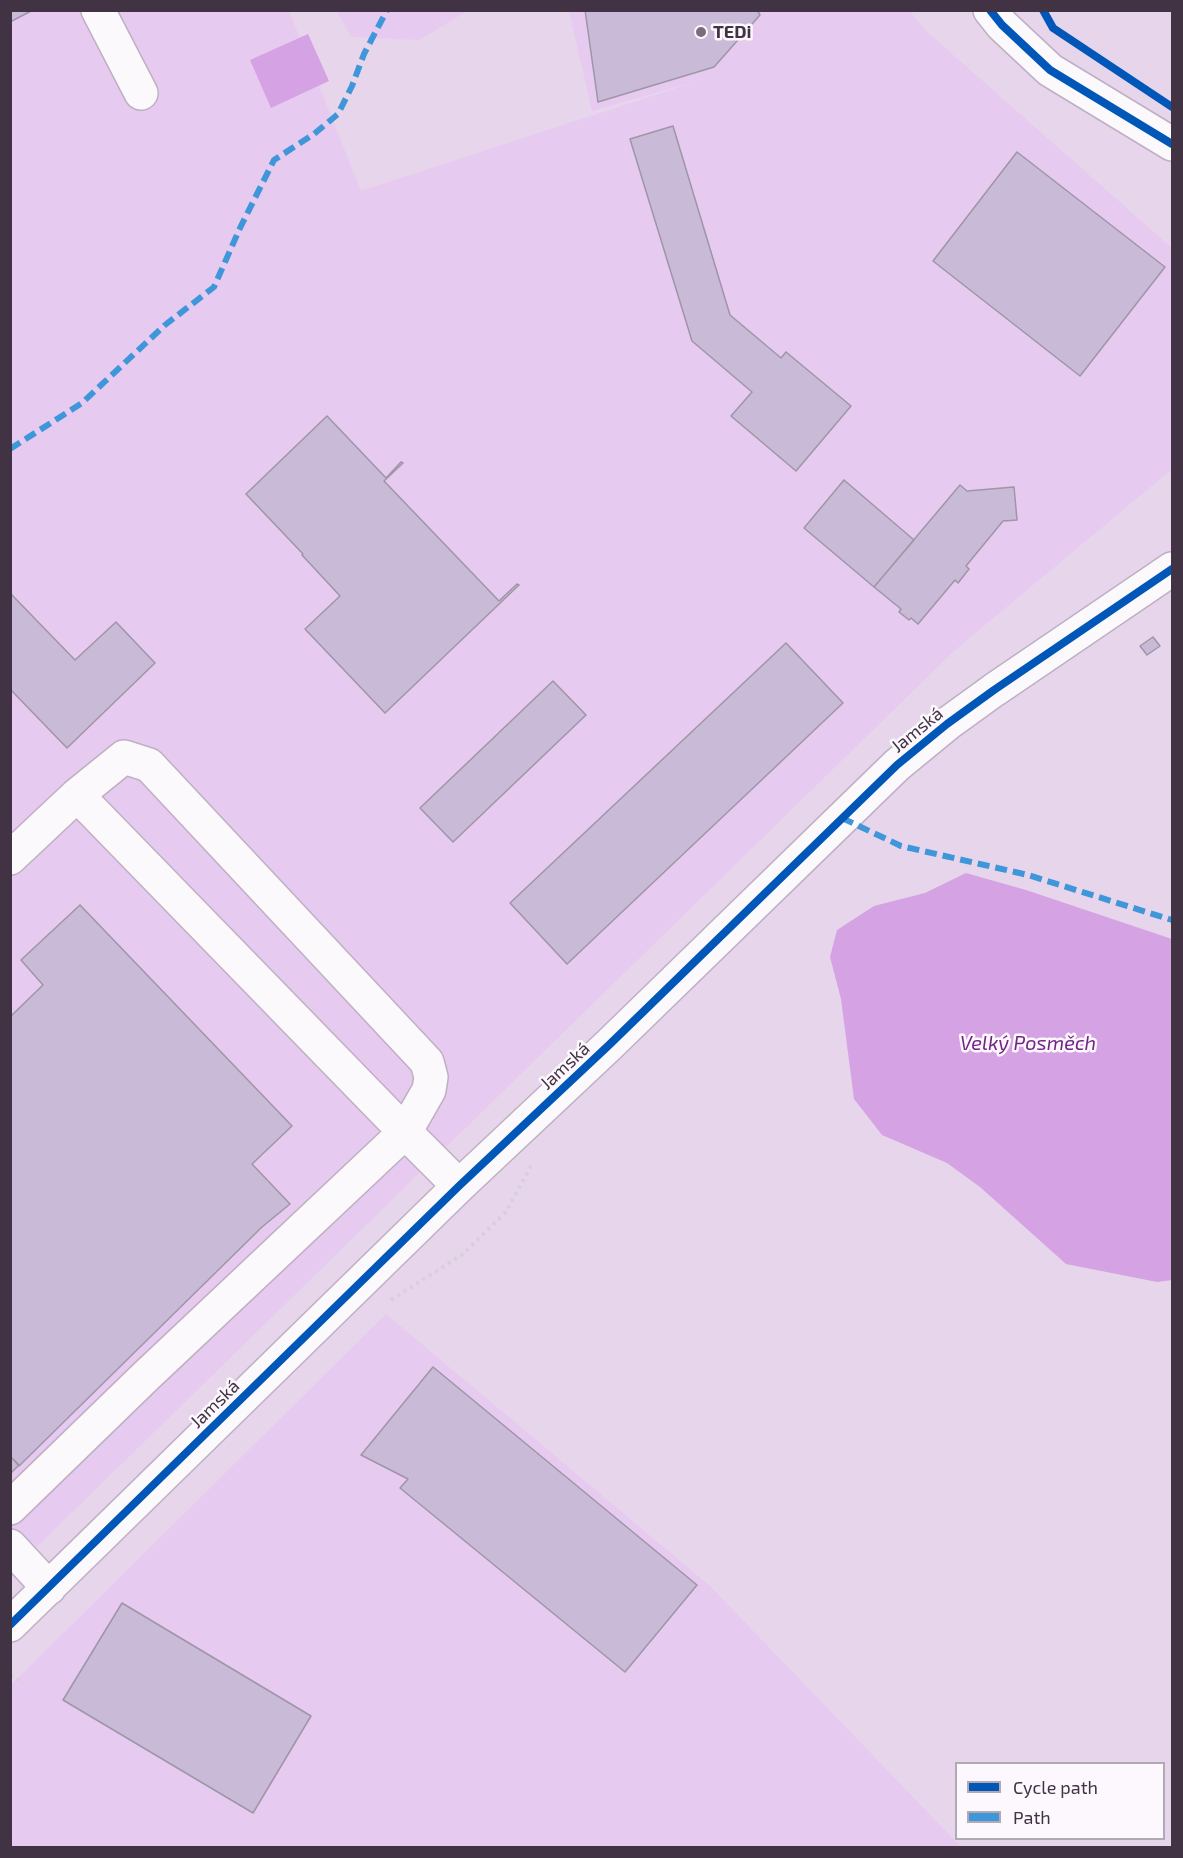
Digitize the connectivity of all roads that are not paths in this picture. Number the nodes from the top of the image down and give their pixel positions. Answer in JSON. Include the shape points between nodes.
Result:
{"nodes":[{"id":1,"x":98,"y":10,"type":"edge"},
{"id":2,"x":990,"y":10,"type":"edge"},
{"id":3,"x":141,"y":93,"type":"dead end"},
{"id":4,"x":1173,"y":144,"type":"edge"},
{"id":5,"x":1173,"y":569,"type":"edge"},
{"id":6,"x":77,"y":795,"type":"junction"},
{"id":7,"x":10,"y":858,"type":"edge"},
{"id":8,"x":405,"y":1132,"type":"junction"},
{"id":9,"x":459,"y":1186,"type":"junction"},
{"id":10,"x":10,"y":1508,"type":"edge"},
{"id":11,"x":10,"y":1546,"type":"edge"},
{"id":12,"x":49,"y":1588,"type":"junction"},
{"id":13,"x":10,"y":1625,"type":"edge"}],
"edges":[{"from":1,"to":3,"type":"street"},
{"from":2,"to":4,"type":"street","via":[[1050,69]]},
{"from":5,"to":9,"type":"street","name":"Jamská","via":[[994,690],[897,765]]},
{"from":6,"to":7,"type":"street"},
{"from":6,"to":8,"type":"street"},
{"from":6,"to":8,"type":"street","via":[[124,758],[149,765],[426,1062],[431,1077],[429,1090]]},
{"from":8,"to":9,"type":"street"},
{"from":8,"to":10,"type":"street"},
{"from":9,"to":12,"type":"street","name":"Jamská"},
{"from":11,"to":12,"type":"street"},
{"from":12,"to":13,"type":"street","name":"Jamská"}]}
